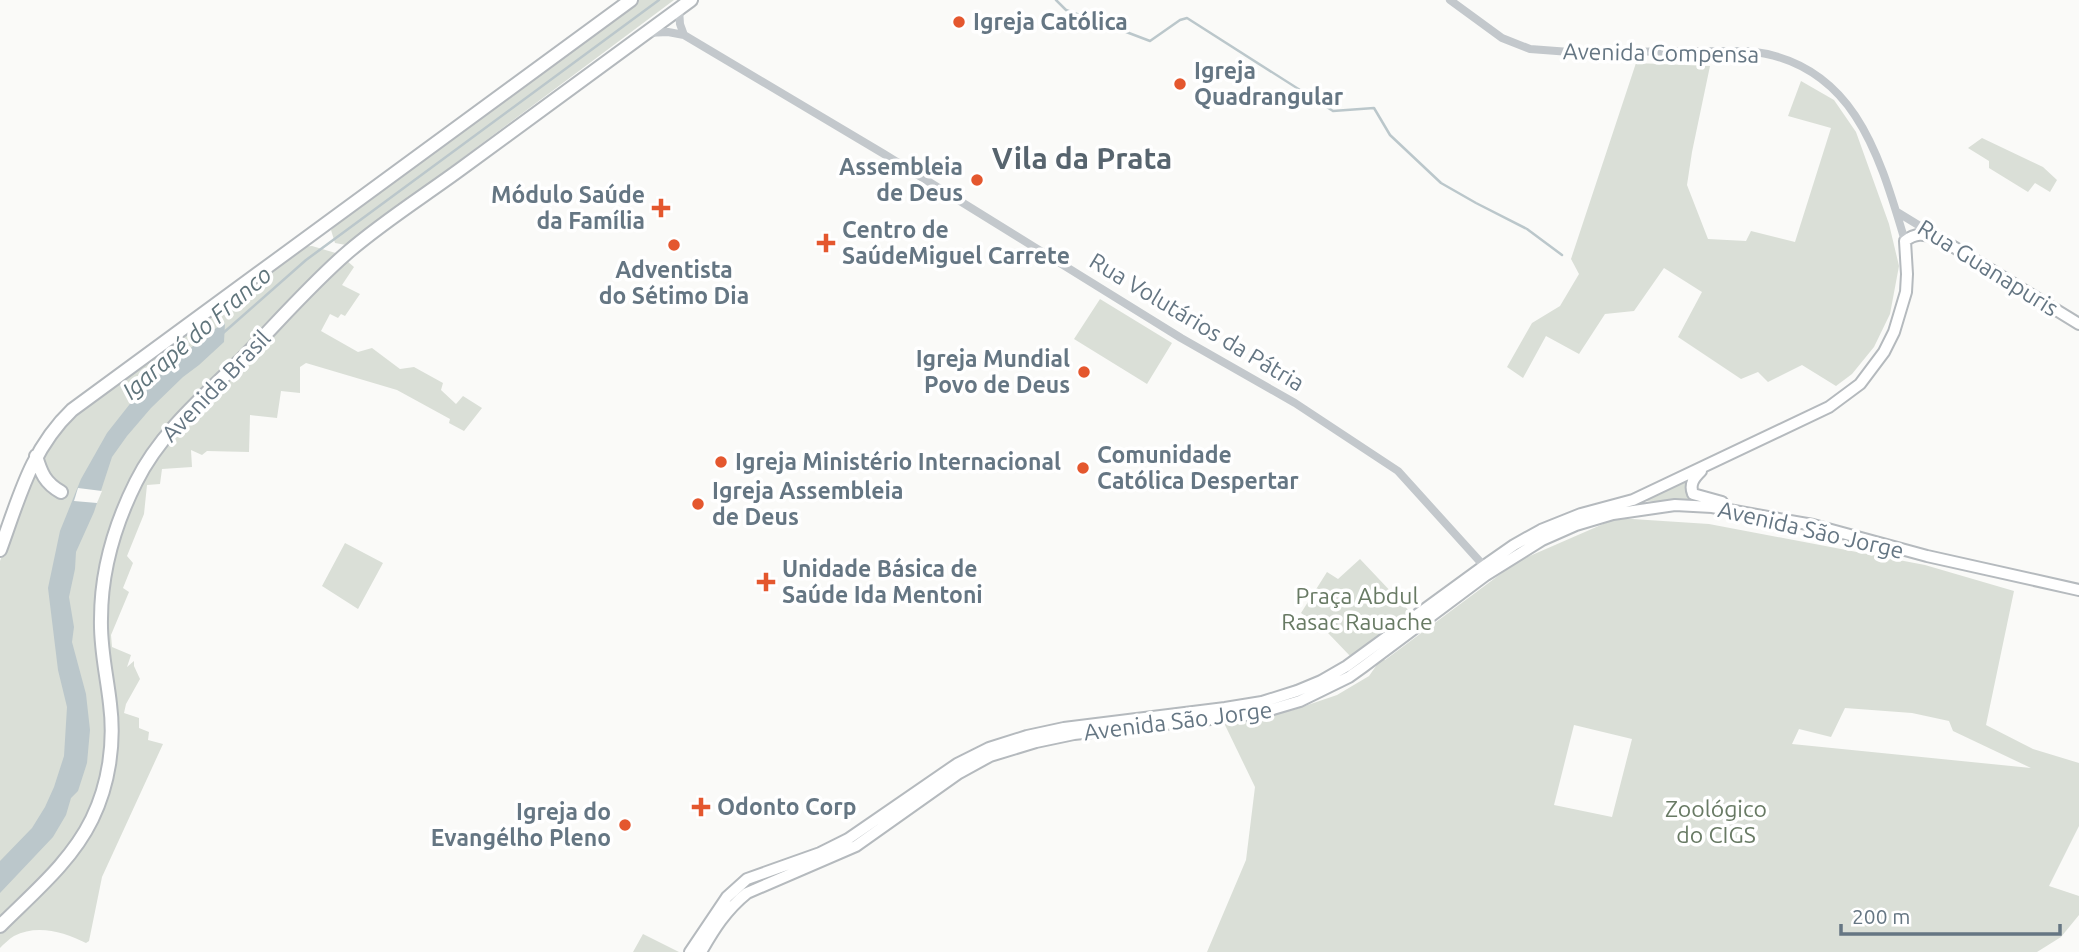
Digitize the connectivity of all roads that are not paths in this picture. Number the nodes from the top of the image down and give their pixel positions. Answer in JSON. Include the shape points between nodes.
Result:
{"nodes":[{"id":1,"x":631,"y":0,"type":"edge"},
{"id":2,"x":691,"y":0,"type":"edge"},
{"id":3,"x":1450,"y":0,"type":"edge"},
{"id":4,"x":679,"y":9,"type":"junction"},
{"id":5,"x":647,"y":33,"type":"junction"},
{"id":6,"x":684,"y":36,"type":"junction"},
{"id":7,"x":1897,"y":212,"type":"junction"},
{"id":8,"x":1939,"y":238,"type":"junction"},
{"id":9,"x":1905,"y":241,"type":"junction"},
{"id":10,"x":2079,"y":324,"type":"edge"},
{"id":11,"x":36,"y":456,"type":"junction"},
{"id":12,"x":1706,"y":467,"type":"junction"},
{"id":13,"x":61,"y":492,"type":"dead end"},
{"id":14,"x":1633,"y":500,"type":"joint"},
{"id":15,"x":0,"y":550,"type":"edge"},
{"id":16,"x":1955,"y":562,"type":"junction"},
{"id":17,"x":1484,"y":566,"type":"junction"},
{"id":18,"x":2079,"y":590,"type":"edge"},
{"id":19,"x":0,"y":926,"type":"edge"},
{"id":20,"x":690,"y":952,"type":"edge"},
{"id":21,"x":701,"y":952,"type":"edge"}],
"edges":[{"from":1,"to":11,"type":"highway","via":[[91,394],[58,424]]},
{"from":2,"to":4,"type":"highway","name":"Avenida Brasil"},
{"from":3,"to":7,"type":"street","name":"Avenida Compensa","via":[[1502,38],[1530,49],[1749,51],[1793,62],[1818,76],[1848,103],[1870,139]]},
{"from":4,"to":5,"type":"highway","name":"Avenida Brasil"},
{"from":4,"to":6,"type":"street"},
{"from":5,"to":6,"type":"street","name":"Rua Volutários da Pátria"},
{"from":5,"to":19,"type":"highway","name":"Avenida Brasil","via":[[349,251],[183,417],[152,455],[120,520],[103,588],[101,630],[112,737],[102,792],[92,819],[66,859]]},
{"from":6,"to":17,"type":"street","name":"Rua Volutários da Pátria","via":[[1295,403],[1398,471]]},
{"from":7,"to":8,"type":"street","name":"Rua Guanapuris"},
{"from":7,"to":9,"type":"street","name":"Avenida Compensa"},
{"from":8,"to":9,"type":"main road","via":[[1920,234]]},
{"from":8,"to":10,"type":"main road","name":"Rua Guanapuris"},
{"from":9,"to":12,"type":"main road","name":"Avenida Compensa","via":[[1902,312],[1884,352],[1860,384],[1812,416]]},
{"from":11,"to":13,"type":"highway","via":[[44,479]]},
{"from":11,"to":15,"type":"highway"},
{"from":12,"to":14,"type":"main road","name":"Avenida Compensa"},
{"from":12,"to":16,"type":"main road","via":[[1691,489],[1699,497],[1868,534]]},
{"from":14,"to":17,"type":"main road","name":"Avenida São Jorge","via":[[1541,530]]},
{"from":16,"to":18,"type":"main road","name":"Avenida São Jorge"},
{"from":16,"to":21,"type":"main road","name":"Avenida São Jorge","via":[[1813,526],[1712,507],[1665,506],[1576,524],[1514,556],[1349,677],[1300,701],[1256,714],[1074,734],[990,756],[856,846],[747,893],[715,926]]},
{"from":17,"to":20,"type":"main road","name":"Avenida São Jorge","via":[[1347,666],[1297,691],[1225,708],[1064,728],[989,748],[957,764],[848,839],[747,879],[727,897]]}]}
